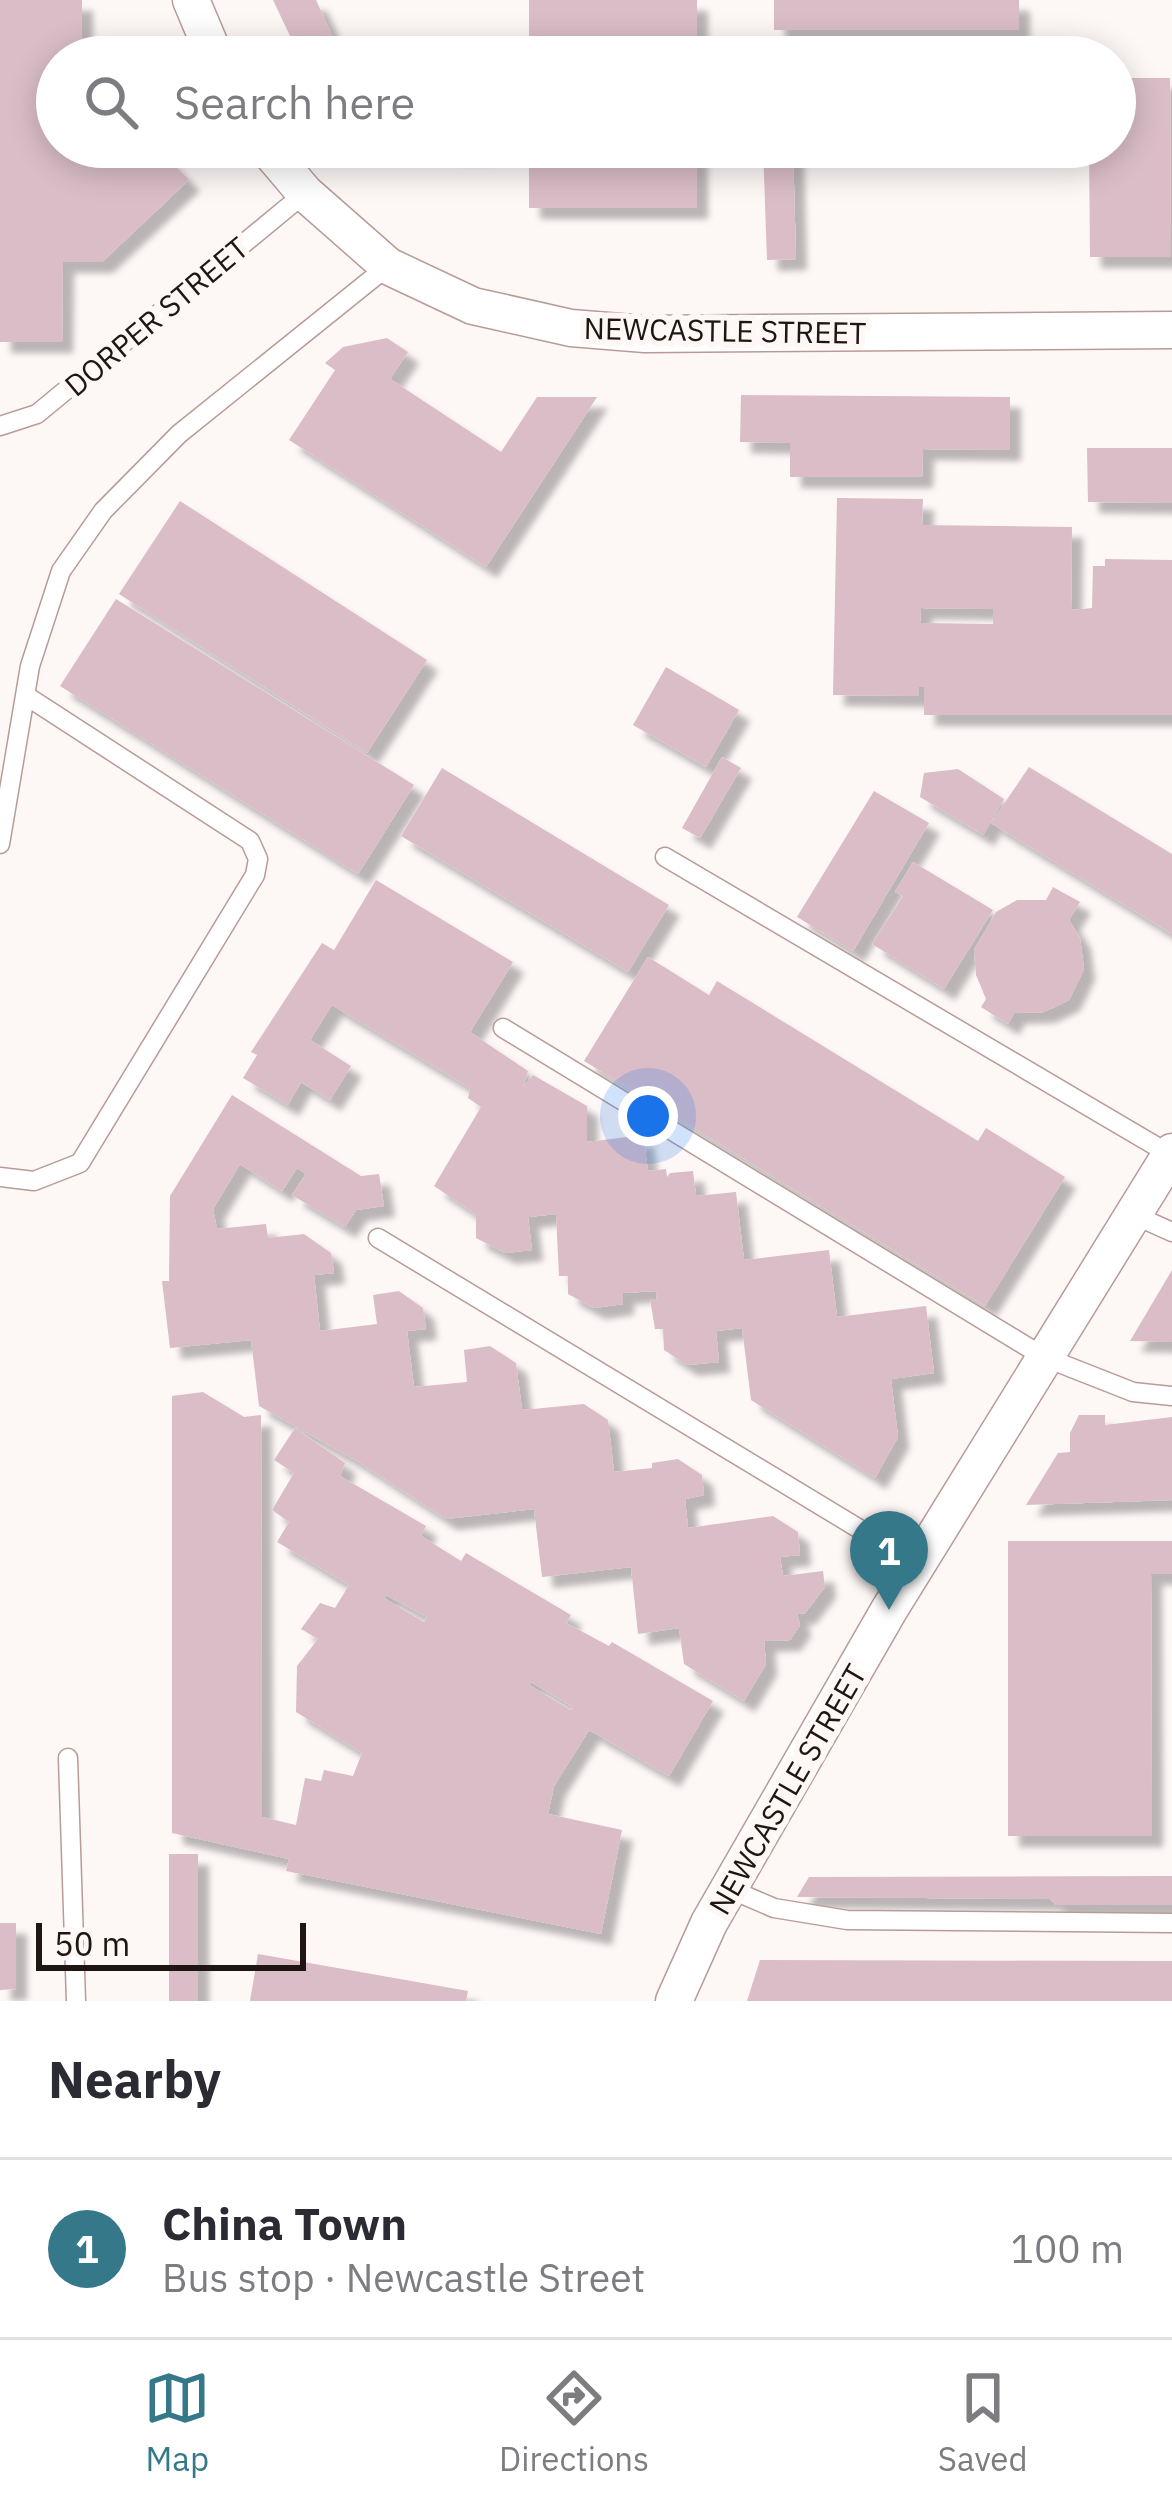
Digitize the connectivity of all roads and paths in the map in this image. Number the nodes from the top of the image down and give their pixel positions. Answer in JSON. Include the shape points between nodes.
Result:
{"nodes":[{"id":1,"x":191,"y":0,"type":"edge"},
{"id":2,"x":206,"y":36,"type":"edge"},
{"id":3,"x":284,"y":168,"type":"edge"},
{"id":4,"x":305,"y":193,"type":"junction"},
{"id":5,"x":388,"y":266,"type":"junction"},
{"id":6,"x":1172,"y":330,"type":"edge"},
{"id":7,"x":0,"y":426,"type":"edge"},
{"id":8,"x":25,"y":695,"type":"junction"},
{"id":9,"x":0,"y":844,"type":"edge"},
{"id":10,"x":665,"y":857,"type":"dead end"},
{"id":11,"x":503,"y":1028,"type":"dead end"},
{"id":12,"x":1172,"y":1153,"type":"edge"},
{"id":13,"x":0,"y":1178,"type":"edge"},
{"id":14,"x":1132,"y":1214,"type":"junction"},
{"id":15,"x":1172,"y":1232,"type":"edge"},
{"id":16,"x":378,"y":1238,"type":"dead end"},
{"id":17,"x":1044,"y":1357,"type":"junction"},
{"id":18,"x":1172,"y":1396,"type":"edge"},
{"id":19,"x":919,"y":1565,"type":"junction"},
{"id":20,"x":68,"y":1758,"type":"dead end"},
{"id":21,"x":730,"y":1889,"type":"junction"},
{"id":22,"x":1172,"y":1923,"type":"edge"},
{"id":23,"x":76,"y":2001,"type":"edge"},
{"id":24,"x":674,"y":2001,"type":"edge"}],
"edges":[{"from":1,"to":2,"type":"street"},
{"from":3,"to":4,"type":"street","name":"NEWCASTLE STREET"},
{"from":4,"to":5,"type":"street","name":"NEWCASTLE STREET"},
{"from":4,"to":7,"type":"lane","name":"DORPER STREET","via":[[37,414]]},
{"from":5,"to":6,"type":"street","name":"NEWCASTLE STREET","via":[[473,306],[571,328]]},
{"from":5,"to":8,"type":"lane","via":[[178,434],[103,512],[61,571]]},
{"from":8,"to":9,"type":"lane"},
{"from":8,"to":13,"type":"lane","via":[[250,841],[258,859],[80,1163],[34,1181]]},
{"from":10,"to":12,"type":"lane"},
{"from":11,"to":17,"type":"lane"},
{"from":12,"to":14,"type":"street","name":"NEWCASTLE STREET"},
{"from":14,"to":15,"type":"lane"},
{"from":14,"to":17,"type":"street","name":"NEWCASTLE STREET"},
{"from":16,"to":19,"type":"lane"},
{"from":17,"to":18,"type":"lane","via":[[1133,1392]]},
{"from":17,"to":19,"type":"street","name":"NEWCASTLE STREET"},
{"from":19,"to":21,"type":"street","name":"NEWCASTLE STREET"},
{"from":20,"to":23,"type":"lane"},
{"from":21,"to":22,"type":"lane","via":[[774,1908],[847,1919]]},
{"from":21,"to":24,"type":"street","name":"NEWCASTLE STREET"}]}
